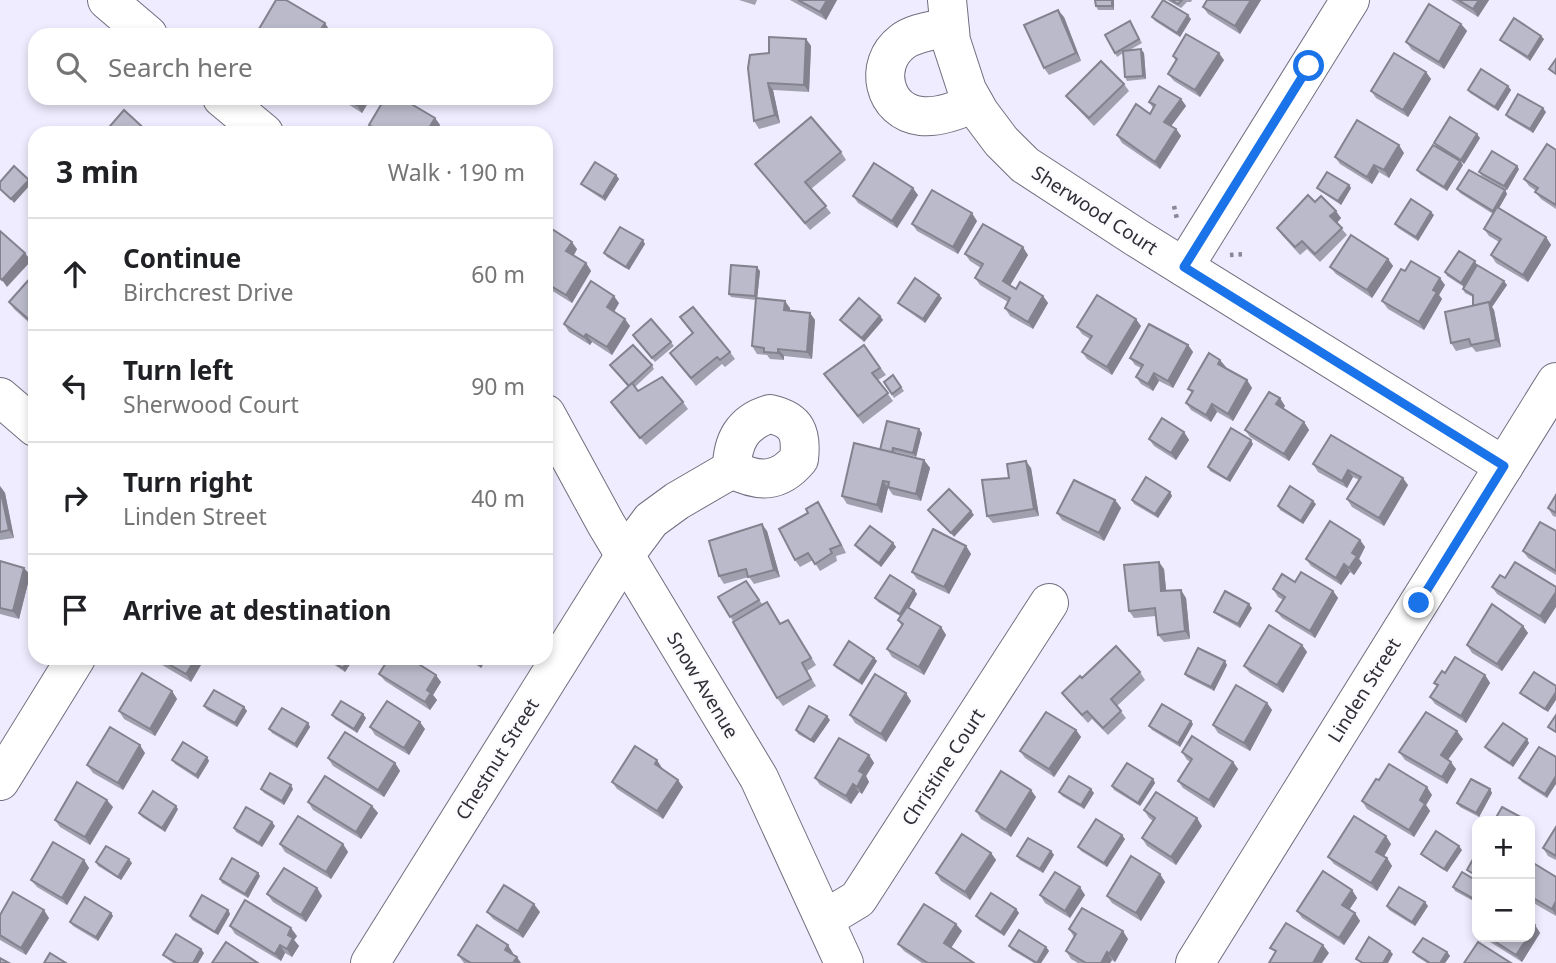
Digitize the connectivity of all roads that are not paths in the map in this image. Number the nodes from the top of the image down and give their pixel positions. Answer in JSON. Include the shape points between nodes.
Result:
{"nodes":[{"id":1,"x":107,"y":0,"type":"edge"},
{"id":2,"x":1350,"y":0,"type":"edge"},
{"id":3,"x":948,"y":14,"type":"edge"},
{"id":4,"x":140,"y":28,"type":"edge"},
{"id":5,"x":974,"y":103,"type":"junction"},
{"id":6,"x":230,"y":105,"type":"edge"},
{"id":7,"x":256,"y":126,"type":"edge"},
{"id":8,"x":1184,"y":267,"type":"junction"},
{"id":9,"x":1556,"y":382,"type":"edge"},
{"id":10,"x":0,"y":397,"type":"edge"},
{"id":11,"x":28,"y":421,"type":"edge"},
{"id":12,"x":553,"y":426,"type":"edge"},
{"id":13,"x":1504,"y":466,"type":"junction"},
{"id":14,"x":733,"y":469,"type":"dead end"},
{"id":15,"x":625,"y":555,"type":"junction"},
{"id":16,"x":1049,"y":603,"type":"dead end"},
{"id":17,"x":72,"y":665,"type":"edge"},
{"id":18,"x":0,"y":781,"type":"edge"},
{"id":19,"x":825,"y":919,"type":"junction"},
{"id":20,"x":370,"y":963,"type":"edge"},
{"id":21,"x":844,"y":963,"type":"edge"},
{"id":22,"x":1195,"y":963,"type":"edge"}],
"edges":[{"from":1,"to":4,"type":"street"},
{"from":2,"to":8,"type":"street"},
{"from":3,"to":5,"type":"street","name":"Sherwood Court","via":[[958,67]]},
{"from":3,"to":5,"type":"street","via":[[900,43],[885,72],[886,87],[892,102],[922,116]]},
{"from":5,"to":8,"type":"street","name":"Sherwood Court","via":[[1001,141],[1026,165]]},
{"from":6,"to":7,"type":"street"},
{"from":8,"to":13,"type":"street","name":"Sherwood Court"},
{"from":9,"to":13,"type":"street","name":"Linden Street"},
{"from":10,"to":11,"type":"street"},
{"from":12,"to":15,"type":"street","name":"Snow Avenue"},
{"from":13,"to":22,"type":"street","name":"Linden Street"},
{"from":14,"to":15,"type":"street","name":"Chestnut Street","via":[[651,520]]},
{"from":15,"to":19,"type":"street","name":"Snow Avenue","via":[[759,778]]},
{"from":15,"to":20,"type":"street","name":"Chestnut Street"},
{"from":16,"to":19,"type":"street","name":"Christine Court","via":[[858,900]]},
{"from":17,"to":18,"type":"street"},
{"from":19,"to":21,"type":"street","name":"Snow Avenue"}]}
